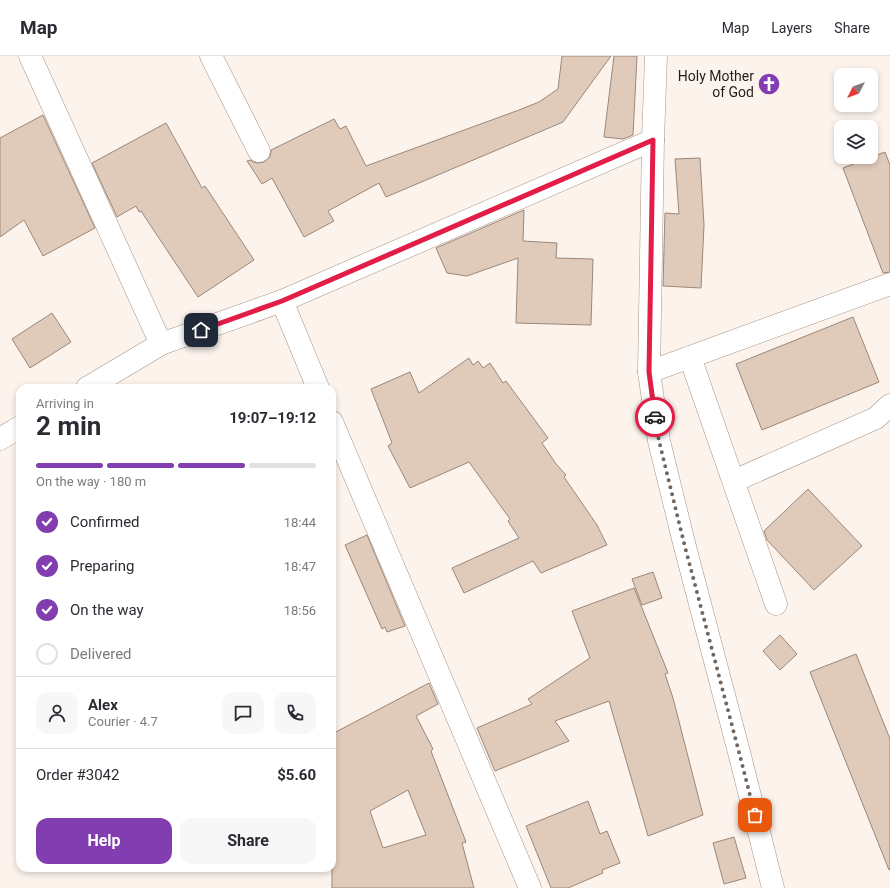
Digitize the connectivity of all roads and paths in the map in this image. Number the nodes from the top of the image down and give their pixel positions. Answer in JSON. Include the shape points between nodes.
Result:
{"nodes":[{"id":1,"x":30,"y":56,"type":"edge"},
{"id":2,"x":211,"y":56,"type":"edge"},
{"id":3,"x":656,"y":56,"type":"edge"},
{"id":4,"x":653,"y":140,"type":"junction"},
{"id":5,"x":259,"y":151,"type":"dead end"},
{"id":6,"x":890,"y":284,"type":"edge"},
{"id":7,"x":282,"y":301,"type":"junction"},
{"id":8,"x":161,"y":344,"type":"junction"},
{"id":9,"x":690,"y":357,"type":"junction"},
{"id":10,"x":649,"y":372,"type":"junction"},
{"id":11,"x":94,"y":384,"type":"edge"},
{"id":12,"x":316,"y":384,"type":"edge"},
{"id":13,"x":890,"y":405,"type":"edge"},
{"id":14,"x":16,"y":429,"type":"edge"},
{"id":15,"x":336,"y":431,"type":"edge"},
{"id":16,"x":0,"y":439,"type":"edge"},
{"id":17,"x":734,"y":481,"type":"junction"},
{"id":18,"x":776,"y":604,"type":"dead end"},
{"id":19,"x":530,"y":888,"type":"edge"},
{"id":20,"x":773,"y":888,"type":"edge"}],
"edges":[{"from":1,"to":8,"type":"street"},
{"from":2,"to":5,"type":"street"},
{"from":3,"to":4,"type":"street"},
{"from":4,"to":7,"type":"street"},
{"from":4,"to":10,"type":"street"},
{"from":6,"to":9,"type":"street"},
{"from":7,"to":8,"type":"street"},
{"from":7,"to":12,"type":"street"},
{"from":8,"to":11,"type":"street"},
{"from":9,"to":10,"type":"street"},
{"from":9,"to":17,"type":"street"},
{"from":10,"to":20,"type":"street","via":[[659,441]]},
{"from":13,"to":17,"type":"street","via":[[876,418]]},
{"from":14,"to":16,"type":"street"},
{"from":15,"to":19,"type":"street"},
{"from":17,"to":18,"type":"street"}]}
